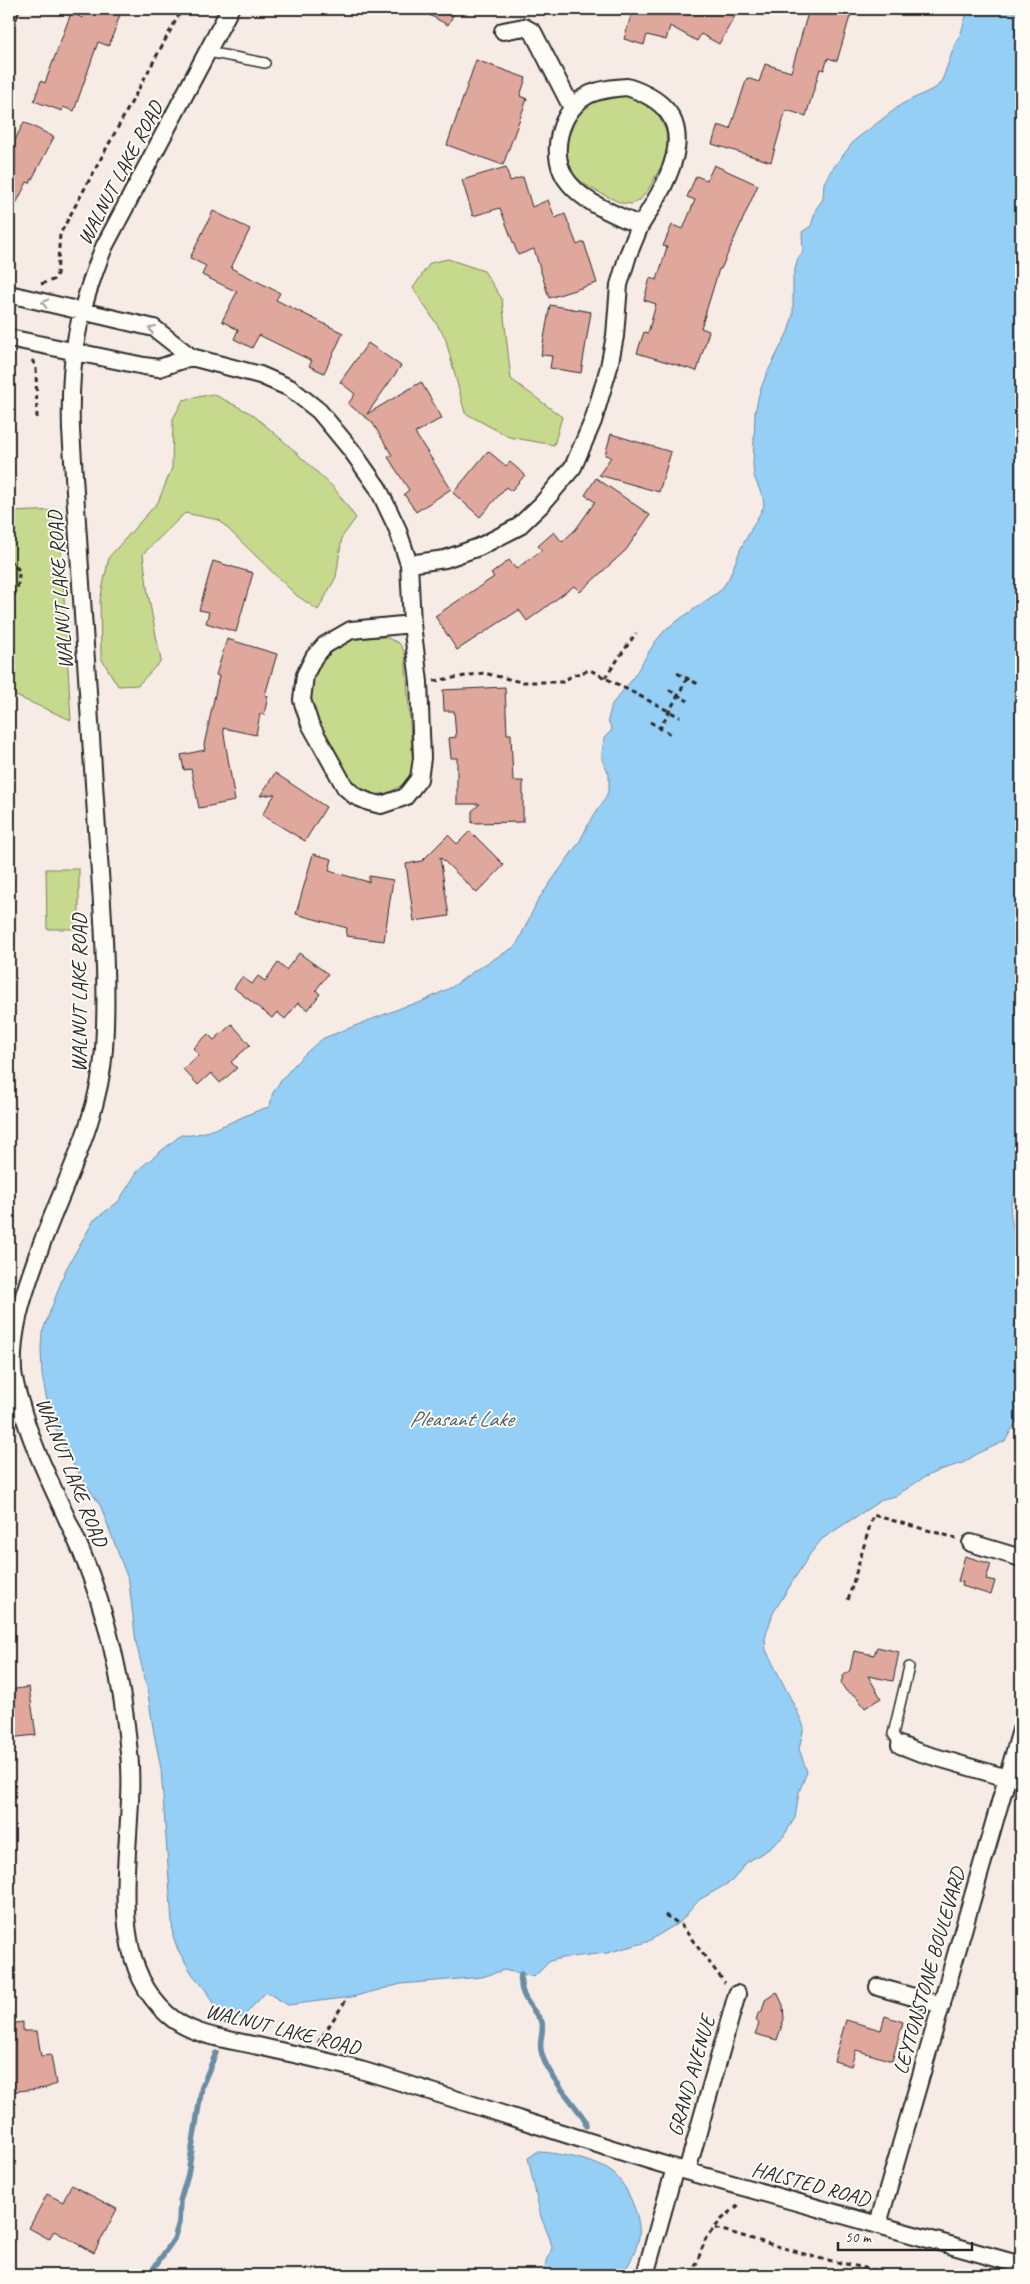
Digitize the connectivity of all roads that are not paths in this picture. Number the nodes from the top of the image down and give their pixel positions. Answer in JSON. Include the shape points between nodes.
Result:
{"nodes":[{"id":1,"x":10,"y":9,"type":"edge"},
{"id":2,"x":230,"y":9,"type":"edge"},
{"id":3,"x":9,"y":14,"type":"edge"},
{"id":4,"x":503,"y":31,"type":"dead end"},
{"id":5,"x":208,"y":52,"type":"junction"},
{"id":6,"x":265,"y":62,"type":"dead end"},
{"id":7,"x":572,"y":108,"type":"junction"},
{"id":8,"x":640,"y":226,"type":"junction"},
{"id":9,"x":9,"y":294,"type":"edge"},
{"id":10,"x":81,"y":311,"type":"junction"},
{"id":11,"x":9,"y":338,"type":"edge"},
{"id":12,"x":73,"y":350,"type":"junction"},
{"id":13,"x":191,"y":357,"type":"junction"},
{"id":14,"x":409,"y":564,"type":"junction"},
{"id":15,"x":412,"y":624,"type":"junction"},
{"id":16,"x":971,"y":1543,"type":"road end"},
{"id":17,"x":1021,"y":1558,"type":"edge"},
{"id":18,"x":908,"y":1667,"type":"dead end"},
{"id":19,"x":1021,"y":1730,"type":"edge"},
{"id":20,"x":900,"y":1745,"type":"joint"},
{"id":21,"x":1007,"y":1778,"type":"junction"},
{"id":22,"x":878,"y":1987,"type":"dead end"},
{"id":23,"x":733,"y":1991,"type":"road end"},
{"id":24,"x":942,"y":2005,"type":"junction"},
{"id":25,"x":681,"y":2169,"type":"junction"},
{"id":26,"x":878,"y":2224,"type":"junction"},
{"id":27,"x":1021,"y":2265,"type":"edge"},
{"id":28,"x":645,"y":2275,"type":"edge"}],
"edges":[{"from":1,"to":3,"type":"street"},
{"from":2,"to":5,"type":"street","name":"WALNUT LAKE ROAD"},
{"from":4,"to":7,"type":"street","via":[[524,28],[533,32]]},
{"from":5,"to":6,"type":"lane"},
{"from":5,"to":10,"type":"street","name":"WALNUT LAKE ROAD","via":[[104,247]]},
{"from":7,"to":8,"type":"street","via":[[562,125],[558,144],[559,164],[567,182],[580,196]]},
{"from":7,"to":8,"type":"street","via":[[607,88],[627,87],[646,93],[663,106],[674,123],[677,144],[674,164]]},
{"from":8,"to":14,"type":"street","via":[[618,285],[615,336],[609,367],[593,422],[573,467],[518,528],[445,559]]},
{"from":10,"to":9,"type":"street","one_way":true},
{"from":10,"to":12,"type":"street","name":"WALNUT LAKE ROAD"},
{"from":13,"to":10,"type":"street","one_way":true,"via":[[154,328]]},
{"from":11,"to":12,"type":"street"},
{"from":12,"to":13,"type":"street","via":[[159,368]]},
{"from":12,"to":25,"type":"street","name":"WALNUT LAKE ROAD","via":[[71,430],[102,928],[104,1048],[98,1098],[45,1232],[14,1330],[13,1374],[25,1422],[82,1552],[103,1610],[121,1695],[130,1759],[126,1912],[135,1964],[155,2001],[185,2027],[210,2036],[361,2070]]},
{"from":13,"to":14,"type":"street","via":[[260,375],[290,388],[319,411],[378,488]]},
{"from":14,"to":15,"type":"street"},
{"from":15,"to":15,"type":"street","via":[[419,682],[422,758],[419,779],[405,797],[382,805],[355,796],[334,770],[310,724],[302,700],[304,675],[314,656],[337,637],[352,630]]},
{"from":16,"to":17,"type":"street"},
{"from":18,"to":20,"type":"lane","via":[[893,1734]]},
{"from":19,"to":21,"type":"street","name":"LEYTONSTONE BOULEVARD"},
{"from":20,"to":21,"type":"street"},
{"from":21,"to":24,"type":"street","name":"LEYTONSTONE BOULEVARD"},
{"from":22,"to":24,"type":"street"},
{"from":23,"to":25,"type":"street","name":"GRAND AVENUE"},
{"from":24,"to":26,"type":"street","name":"LEYTONSTONE BOULEVARD"},
{"from":25,"to":26,"type":"street","name":"HALSTED ROAD"},
{"from":25,"to":28,"type":"street"},
{"from":26,"to":27,"type":"street","name":"HALSTED ROAD"}]}
